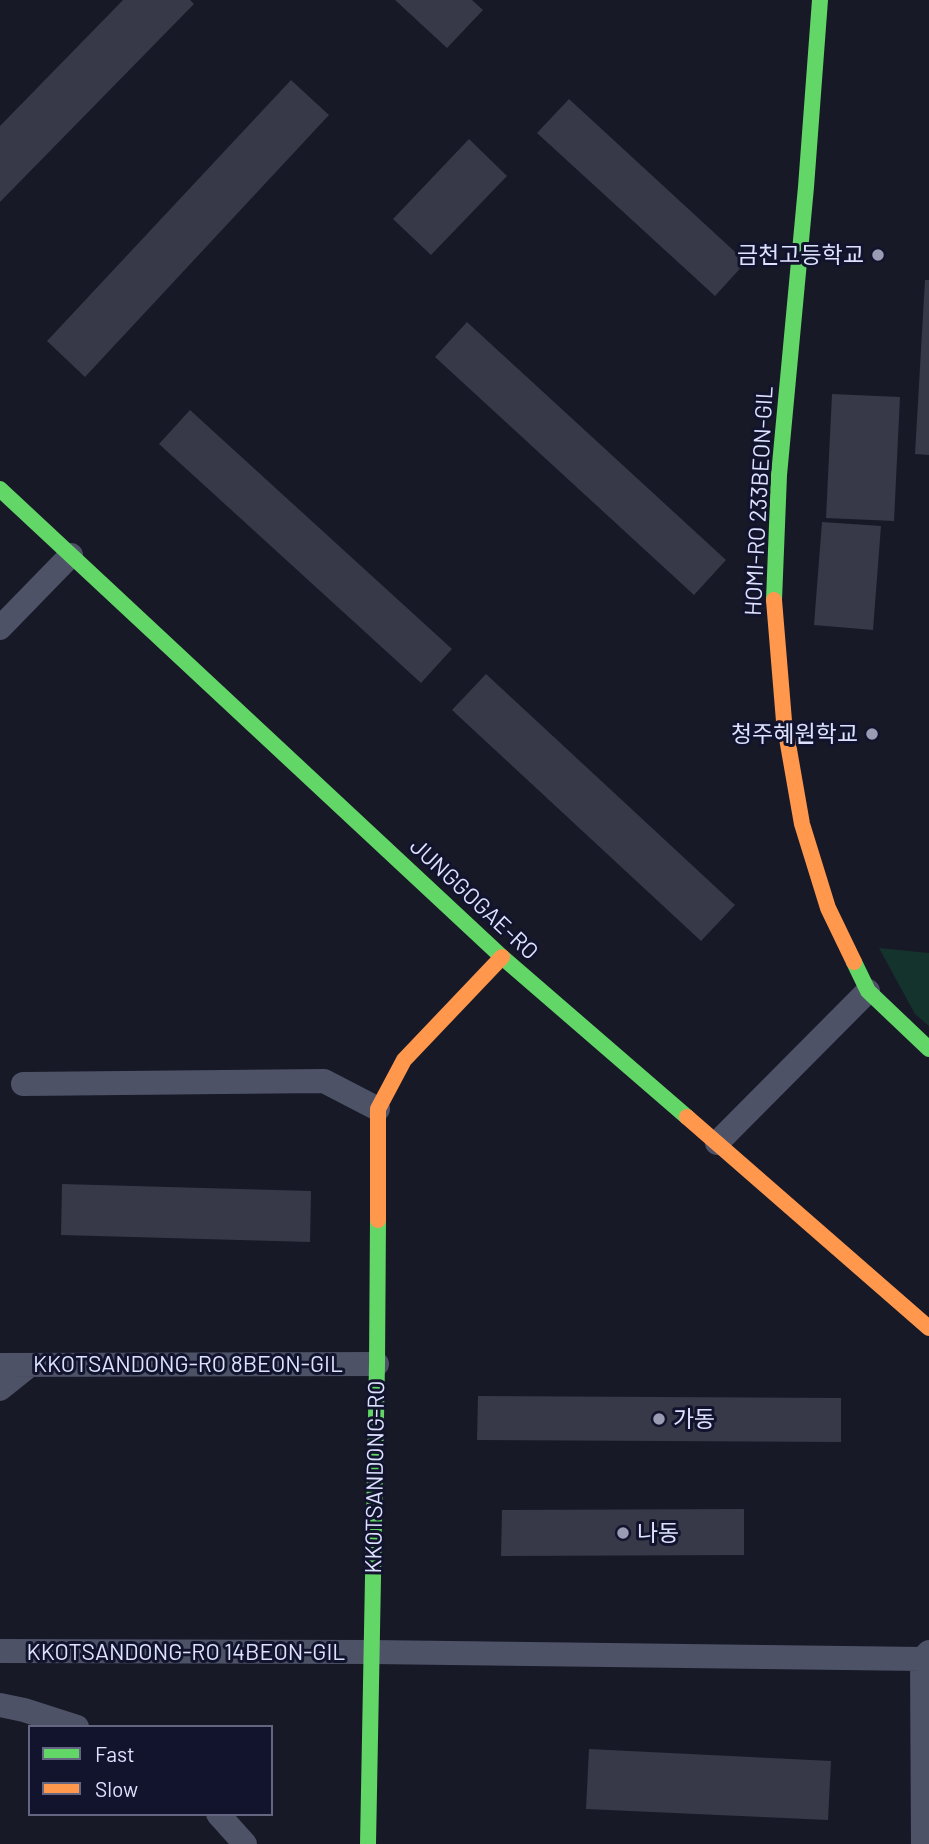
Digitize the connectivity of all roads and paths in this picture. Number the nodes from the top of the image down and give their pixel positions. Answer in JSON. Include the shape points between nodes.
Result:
{"nodes":[{"id":1,"x":820,"y":0,"type":"edge"},
{"id":2,"x":0,"y":489,"type":"edge"},
{"id":3,"x":71,"y":555,"type":"junction"},
{"id":4,"x":0,"y":628,"type":"edge"},
{"id":5,"x":502,"y":957,"type":"junction"},
{"id":6,"x":867,"y":991,"type":"junction"},
{"id":7,"x":929,"y":1049,"type":"edge"},
{"id":8,"x":23,"y":1084,"type":"dead end"},
{"id":9,"x":377,"y":1109,"type":"junction"},
{"id":10,"x":717,"y":1143,"type":"junction"},
{"id":11,"x":929,"y":1328,"type":"edge"},
{"id":12,"x":377,"y":1364,"type":"junction"},
{"id":13,"x":0,"y":1365,"type":"edge"},
{"id":14,"x":30,"y":1365,"type":"junction"},
{"id":15,"x":0,"y":1389,"type":"edge"},
{"id":16,"x":0,"y":1651,"type":"edge"},
{"id":17,"x":372,"y":1652,"type":"junction"},
{"id":18,"x":926,"y":1655,"type":"edge"},
{"id":19,"x":0,"y":1705,"type":"edge"},
{"id":20,"x":71,"y":1725,"type":"edge"},
{"id":21,"x":220,"y":1816,"type":"edge"},
{"id":22,"x":245,"y":1844,"type":"edge"},
{"id":23,"x":368,"y":1844,"type":"edge"},
{"id":24,"x":923,"y":1844,"type":"edge"}],
"edges":[{"from":1,"to":6,"type":"street","name":"HOMI-RO 233BEON-GIL","via":[[779,475],[774,608],[784,721],[802,824],[828,908]]},
{"from":2,"to":3,"type":"street","name":"JUNGGOGAE-RO"},
{"from":3,"to":4,"type":"street"},
{"from":3,"to":5,"type":"street","name":"JUNGGOGAE-RO"},
{"from":5,"to":9,"type":"street","name":"KKOTSANDONG-RO","via":[[404,1060]]},
{"from":5,"to":10,"type":"street","name":"JUNGGOGAE-RO"},
{"from":6,"to":7,"type":"street"},
{"from":6,"to":10,"type":"street"},
{"from":8,"to":9,"type":"street","via":[[324,1081]]},
{"from":9,"to":12,"type":"street","name":"KKOTSANDONG-RO"},
{"from":10,"to":11,"type":"street","name":"JUNGGOGAE-RO"},
{"from":12,"to":14,"type":"street","name":"KKOTSANDONG-RO 8BEON-GIL"},
{"from":12,"to":17,"type":"street","name":"KKOTSANDONG-RO"},
{"from":13,"to":14,"type":"street","name":"KKOTSANDONG-RO 8BEON-GIL"},
{"from":14,"to":15,"type":"street"},
{"from":16,"to":17,"type":"street","name":"KKOTSANDONG-RO 14BEON-GIL"},
{"from":17,"to":18,"type":"street","name":"KKOTSANDONG-RO 14BEON-GIL"},
{"from":17,"to":23,"type":"street","name":"KKOTSANDONG-RO"},
{"from":18,"to":24,"type":"street"},
{"from":19,"to":20,"type":"street"},
{"from":21,"to":22,"type":"street"}]}
